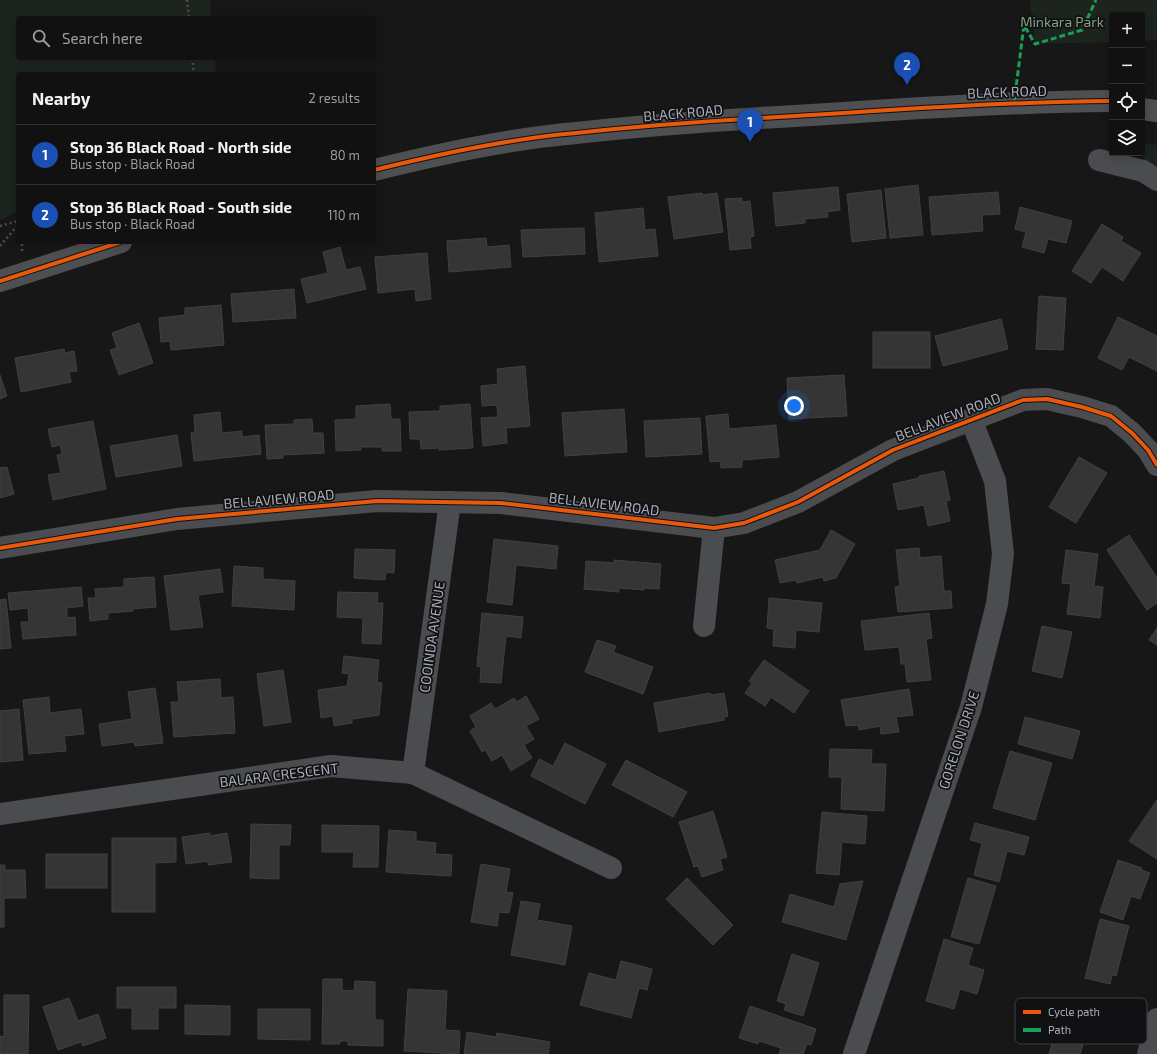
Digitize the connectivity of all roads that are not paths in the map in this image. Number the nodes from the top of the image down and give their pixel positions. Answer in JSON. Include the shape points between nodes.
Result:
{"nodes":[{"id":1,"x":1157,"y":100,"type":"edge"},
{"id":2,"x":1109,"y":101,"type":"edge"},
{"id":3,"x":1145,"y":101,"type":"edge"},
{"id":4,"x":1069,"y":102,"type":"junction"},
{"id":5,"x":1109,"y":106,"type":"edge"},
{"id":6,"x":1145,"y":110,"type":"edge"},
{"id":7,"x":1157,"y":111,"type":"edge"},
{"id":8,"x":1099,"y":160,"type":"dead end"},
{"id":9,"x":376,"y":170,"type":"edge"},
{"id":10,"x":1157,"y":180,"type":"edge"},
{"id":11,"x":115,"y":244,"type":"edge"},
{"id":12,"x":0,"y":281,"type":"edge"},
{"id":13,"x":971,"y":419,"type":"junction"},
{"id":14,"x":1154,"y":452,"type":"edge"},
{"id":15,"x":450,"y":502,"type":"junction"},
{"id":16,"x":714,"y":528,"type":"junction"},
{"id":17,"x":0,"y":548,"type":"edge"},
{"id":18,"x":704,"y":626,"type":"dead end"},
{"id":19,"x":413,"y":773,"type":"junction"},
{"id":20,"x":0,"y":814,"type":"edge"},
{"id":21,"x":611,"y":868,"type":"dead end"},
{"id":22,"x":1157,"y":1019,"type":"edge"},
{"id":23,"x":854,"y":1054,"type":"edge"},
{"id":24,"x":1148,"y":1054,"type":"edge"}],
"edges":[{"from":1,"to":3,"type":"main road"},
{"from":2,"to":4,"type":"main road","name":"BLACK ROAD"},
{"from":4,"to":5,"type":"main road","name":"BLACK ROAD"},
{"from":4,"to":9,"type":"main road","name":"BLACK ROAD","via":[[956,105],[575,132],[460,151]]},
{"from":6,"to":7,"type":"main road"},
{"from":8,"to":10,"type":"street","via":[[1143,171]]},
{"from":11,"to":12,"type":"main road"},
{"from":13,"to":14,"type":"street","name":"BELLAVIEW ROAD","via":[[1023,400],[1047,399],[1082,406],[1111,416]]},
{"from":13,"to":16,"type":"street","name":"BELLAVIEW ROAD","via":[[893,450],[798,502],[744,523]]},
{"from":13,"to":23,"type":"street","name":"GORELON DRIVE","via":[[995,481],[1003,554],[997,604],[971,707]]},
{"from":15,"to":16,"type":"street","name":"BELLAVIEW ROAD","via":[[501,502]]},
{"from":15,"to":17,"type":"street","name":"BELLAVIEW ROAD","via":[[378,501],[177,519]]},
{"from":15,"to":19,"type":"street","name":"COOINDA AVENUE"},
{"from":16,"to":18,"type":"street"},
{"from":19,"to":20,"type":"street","name":"BALARA CRESCENT","via":[[330,766]]},
{"from":19,"to":21,"type":"street","name":"BALARA CRESCENT"},
{"from":22,"to":24,"type":"street"}]}
